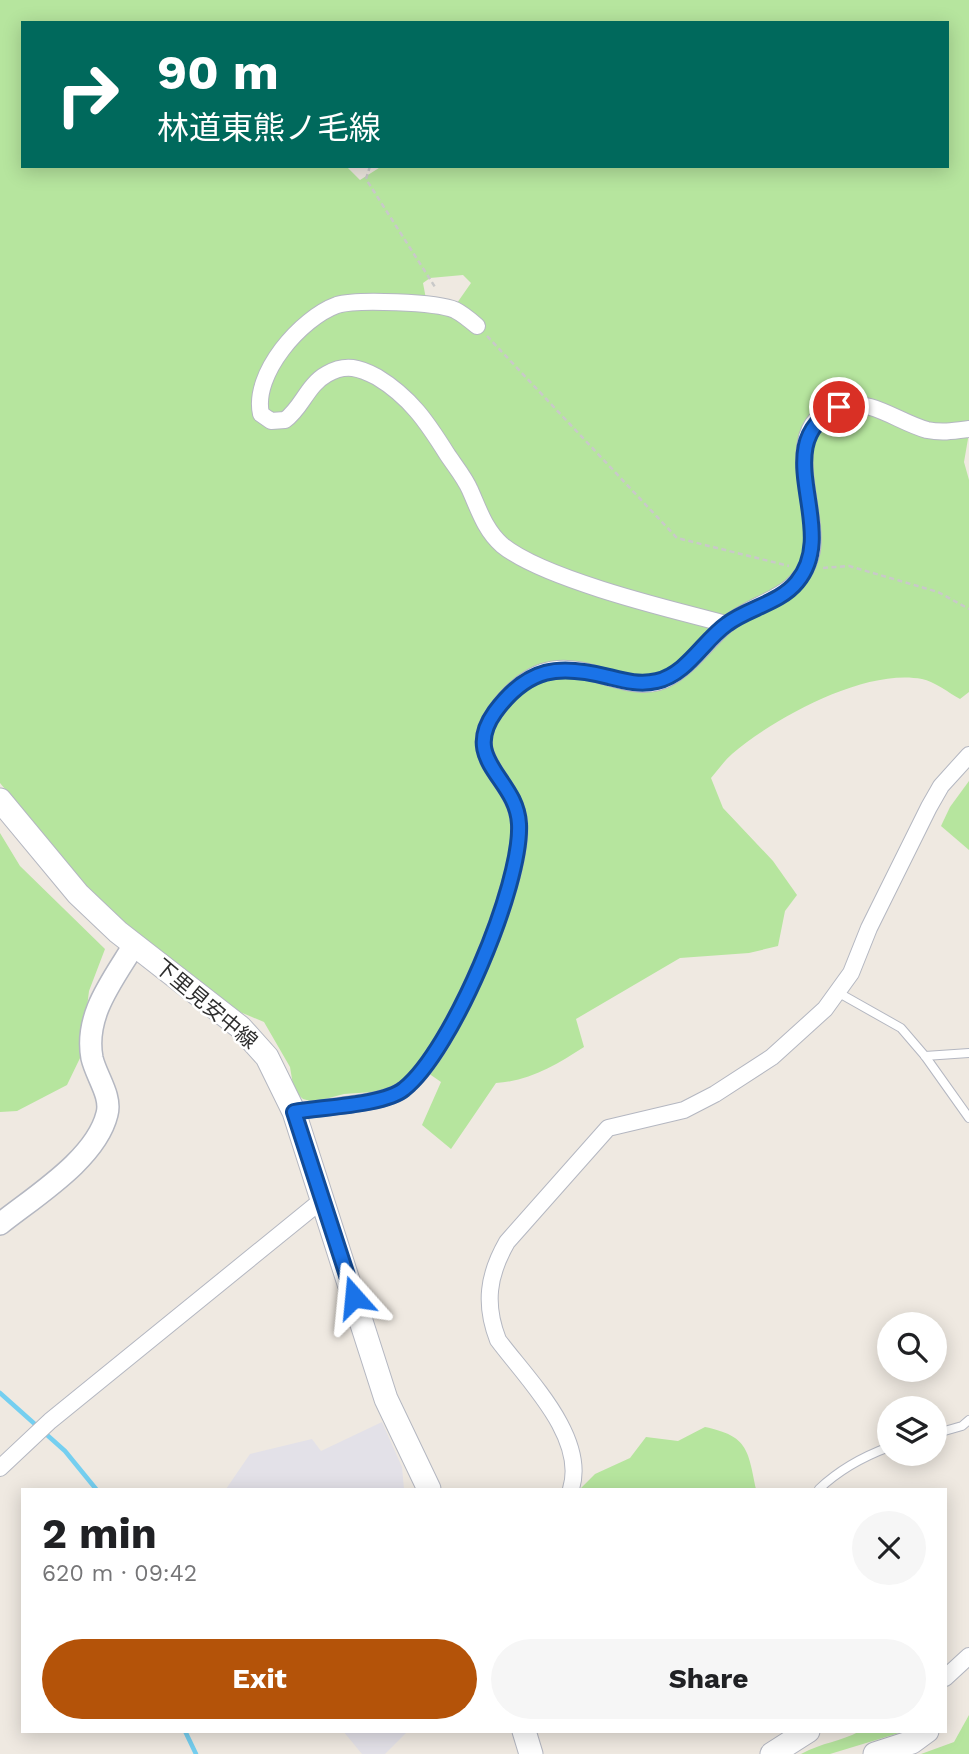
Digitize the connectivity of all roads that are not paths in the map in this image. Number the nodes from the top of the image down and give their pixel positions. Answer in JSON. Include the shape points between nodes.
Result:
{"nodes":[{"id":1,"x":477,"y":326,"type":"road end"},
{"id":2,"x":969,"y":429,"type":"edge"},
{"id":3,"x":727,"y":624,"type":"junction"},
{"id":4,"x":969,"y":755,"type":"edge"},
{"id":5,"x":0,"y":800,"type":"edge"},
{"id":6,"x":134,"y":945,"type":"junction"},
{"id":7,"x":839,"y":993,"type":"junction"},
{"id":8,"x":969,"y":1053,"type":"edge"},
{"id":9,"x":926,"y":1056,"type":"junction"},
{"id":10,"x":294,"y":1112,"type":"junction"},
{"id":11,"x":969,"y":1118,"type":"edge"},
{"id":12,"x":322,"y":1200,"type":"junction"},
{"id":13,"x":0,"y":1224,"type":"edge"},
{"id":14,"x":969,"y":1420,"type":"edge"},
{"id":15,"x":947,"y":1430,"type":"edge"},
{"id":16,"x":877,"y":1453,"type":"edge"},
{"id":17,"x":0,"y":1468,"type":"edge"},
{"id":18,"x":429,"y":1488,"type":"edge"},
{"id":19,"x":571,"y":1488,"type":"edge"},
{"id":20,"x":820,"y":1488,"type":"edge"},
{"id":21,"x":969,"y":1656,"type":"edge"},
{"id":22,"x":947,"y":1676,"type":"edge"},
{"id":23,"x":525,"y":1733,"type":"edge"},
{"id":24,"x":805,"y":1733,"type":"edge"},
{"id":25,"x":924,"y":1733,"type":"edge"},
{"id":26,"x":531,"y":1754,"type":"edge"},
{"id":27,"x":772,"y":1754,"type":"edge"},
{"id":28,"x":874,"y":1754,"type":"edge"}],
"edges":[{"from":1,"to":3,"type":"street","via":[[445,307],[366,301],[336,306],[321,313],[281,351],[261,387],[261,414],[271,421],[285,421],[312,385],[341,369],[361,368],[418,409],[469,488],[492,536],[517,556],[631,597]]},
{"from":2,"to":3,"type":"street","via":[[932,431],[872,407],[846,405],[825,413],[805,447],[804,487],[813,522],[805,570],[788,590]]},
{"from":3,"to":10,"type":"street","via":[[671,677],[632,683],[578,669],[550,670],[517,688],[495,712],[483,733],[483,749],[515,804],[519,824],[503,905],[461,1007],[422,1071],[404,1090],[379,1101]]},
{"from":4,"to":7,"type":"street","via":[[929,807]]},
{"from":5,"to":6,"type":"main road","name":"下里見安中線","via":[[78,894]]},
{"from":6,"to":10,"type":"main road","name":"下里見安中線","via":[[240,1027],[267,1057]]},
{"from":6,"to":13,"type":"street","via":[[98,1006],[91,1030],[92,1058],[108,1110],[103,1128],[93,1145],[61,1175]]},
{"from":7,"to":9,"type":"lane","via":[[901,1028]]},
{"from":7,"to":19,"type":"street","via":[[752,1073],[684,1110],[608,1128],[499,1256],[489,1289],[491,1322],[498,1340],[568,1436],[574,1469]]},
{"from":8,"to":9,"type":"lane"},
{"from":9,"to":11,"type":"lane"},
{"from":10,"to":12,"type":"main road","name":"下里見安中線"},
{"from":12,"to":17,"type":"street","via":[[50,1420]]},
{"from":12,"to":18,"type":"main road","name":"下里見安中線","via":[[386,1399]]},
{"from":14,"to":15,"type":"lane"},
{"from":16,"to":20,"type":"lane","via":[[844,1469]]},
{"from":21,"to":22,"type":"street"},
{"from":23,"to":26,"type":"main road"},
{"from":24,"to":27,"type":"main road"},
{"from":25,"to":28,"type":"main road","via":[[912,1742]]}]}
